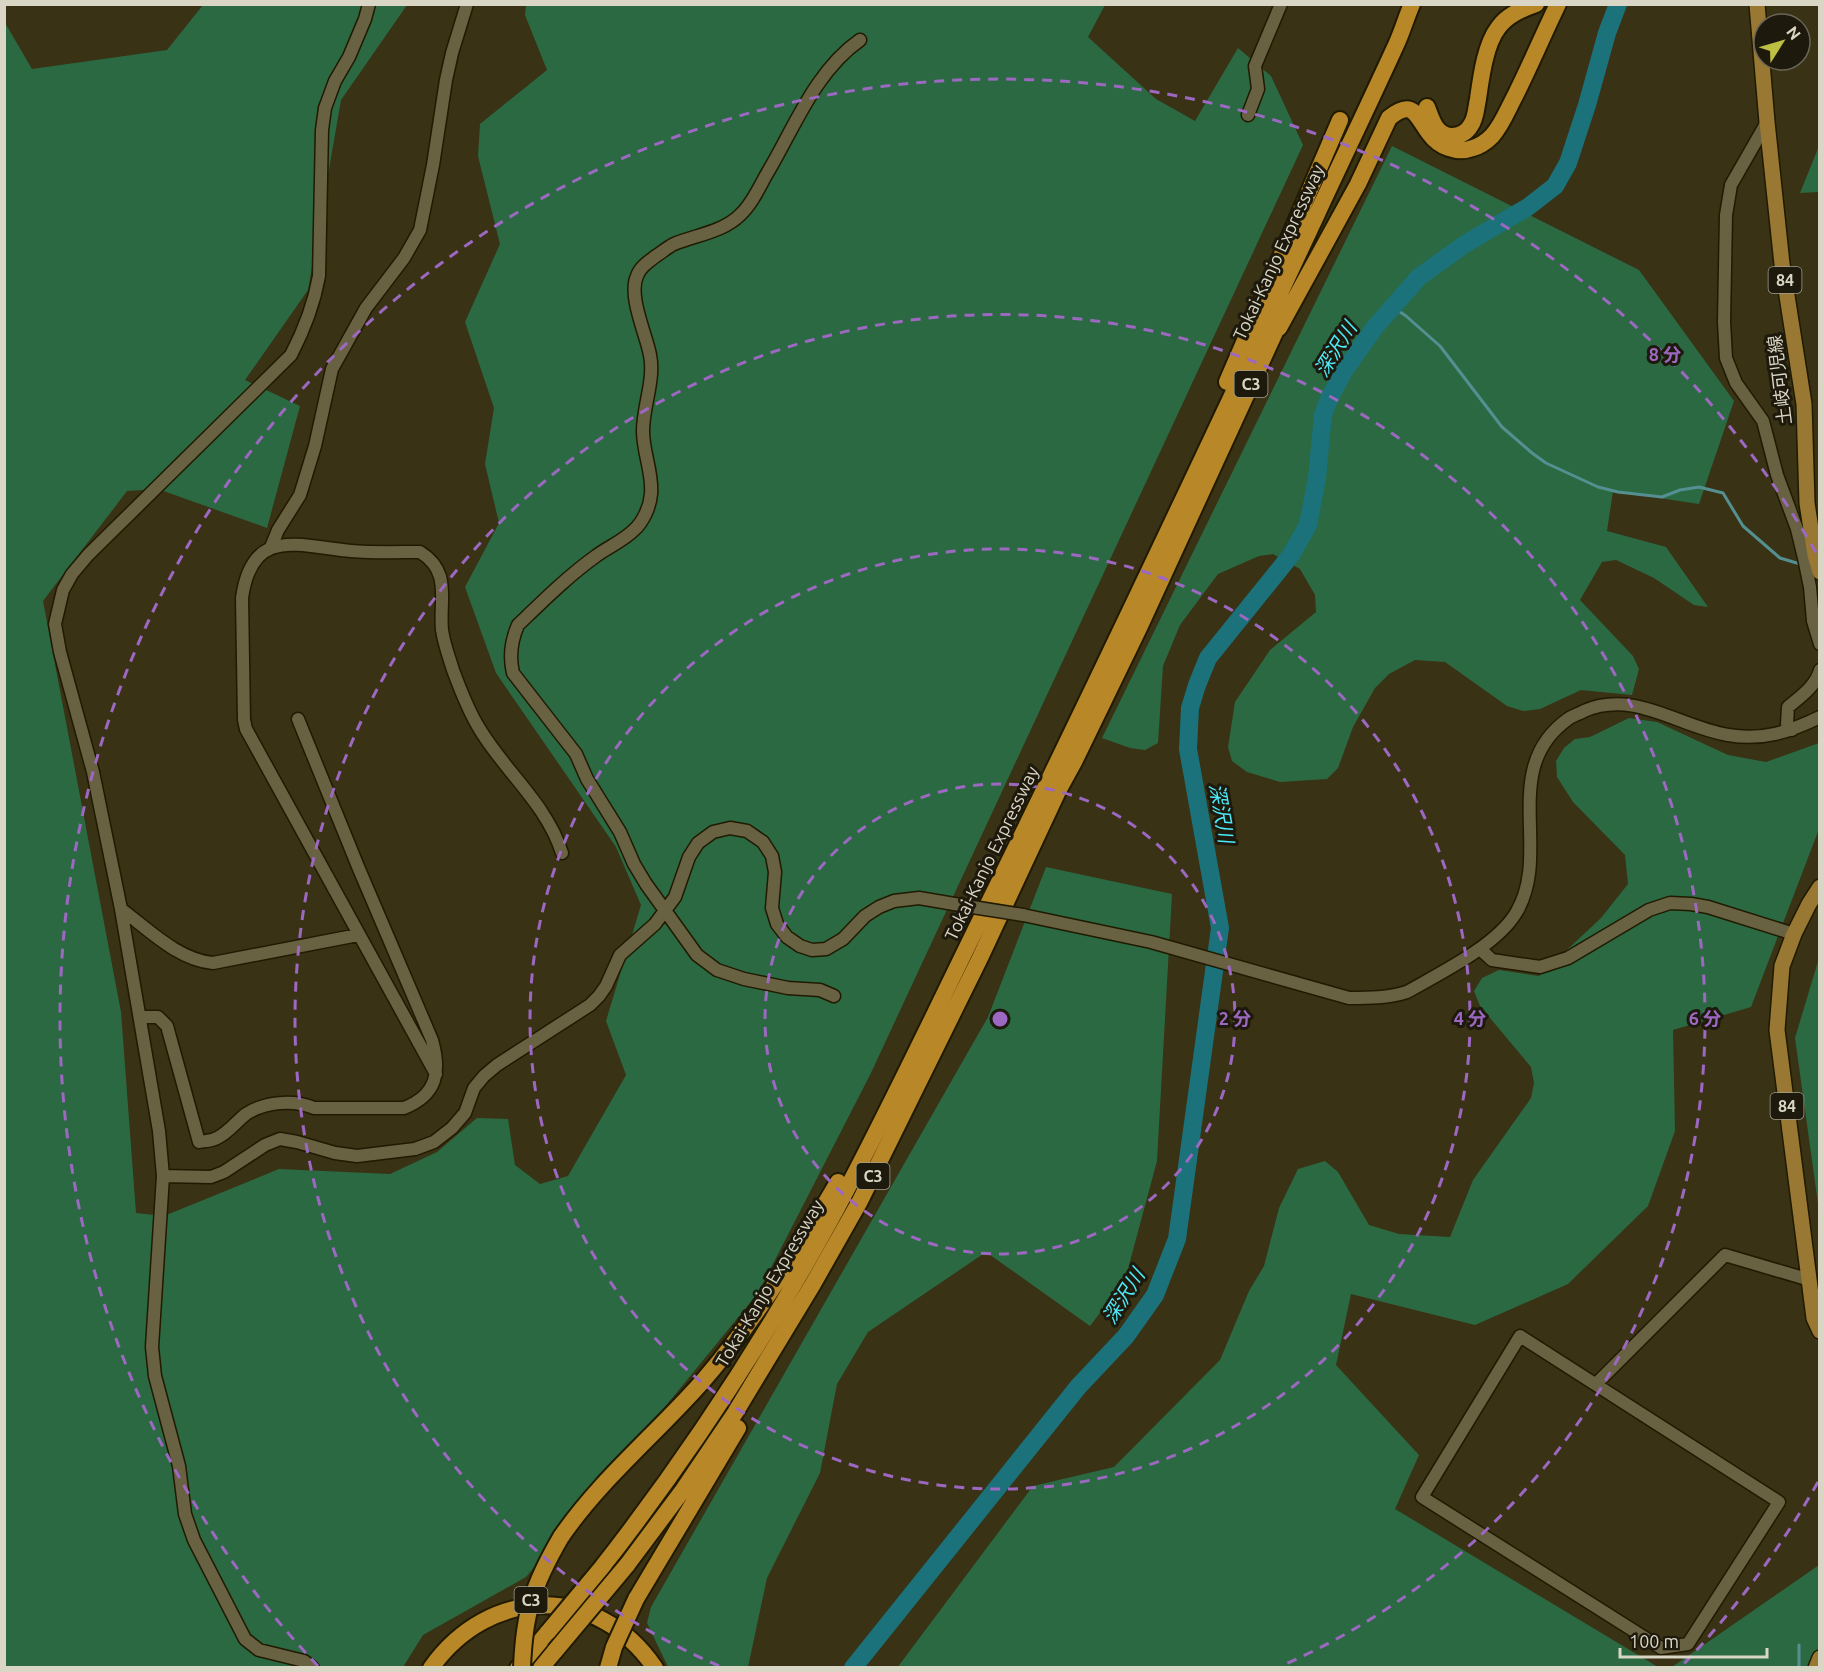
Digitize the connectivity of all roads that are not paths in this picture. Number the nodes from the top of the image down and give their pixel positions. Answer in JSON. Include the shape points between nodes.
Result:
{"nodes":[{"id":1,"x":369,"y":4,"type":"edge"},
{"id":2,"x":467,"y":4,"type":"edge"},
{"id":3,"x":1281,"y":4,"type":"edge"},
{"id":4,"x":1412,"y":4,"type":"edge"},
{"id":5,"x":1423,"y":4,"type":"edge"},
{"id":6,"x":1536,"y":4,"type":"edge"},
{"id":7,"x":1558,"y":4,"type":"edge"},
{"id":8,"x":1757,"y":4,"type":"edge"},
{"id":9,"x":860,"y":40,"type":"dead end"},
{"id":10,"x":1427,"y":107,"type":"dead end"},
{"id":11,"x":1248,"y":115,"type":"dead end"},
{"id":12,"x":1340,"y":120,"type":"dead end"},
{"id":13,"x":1767,"y":123,"type":"junction"},
{"id":14,"x":1268,"y":350,"type":"junction"},
{"id":15,"x":1170,"y":525,"type":"junction"},
{"id":16,"x":271,"y":547,"type":"junction"},
{"id":17,"x":1809,"y":556,"type":"junction"},
{"id":18,"x":1820,"y":572,"type":"edge"},
{"id":19,"x":1820,"y":644,"type":"edge"},
{"id":20,"x":1820,"y":670,"type":"edge"},
{"id":21,"x":1820,"y":717,"type":"edge"},
{"id":22,"x":298,"y":718,"type":"dead end"},
{"id":23,"x":1792,"y":730,"type":"junction"},
{"id":24,"x":562,"y":853,"type":"dead end"},
{"id":25,"x":1820,"y":887,"type":"edge"},
{"id":26,"x":121,"y":909,"type":"junction"},
{"id":27,"x":664,"y":911,"type":"junction"},
{"id":28,"x":1794,"y":934,"type":"junction"},
{"id":29,"x":358,"y":935,"type":"junction"},
{"id":30,"x":1480,"y":949,"type":"junction"},
{"id":31,"x":834,"y":996,"type":"dead end"},
{"id":32,"x":140,"y":1017,"type":"junction"},
{"id":33,"x":926,"y":1029,"type":"junction"},
{"id":34,"x":436,"y":1074,"type":"junction"},
{"id":35,"x":163,"y":1176,"type":"junction"},
{"id":36,"x":1810,"y":1281,"type":"junction"},
{"id":37,"x":813,"y":1284,"type":"junction"},
{"id":38,"x":1820,"y":1331,"type":"edge"},
{"id":39,"x":1596,"y":1384,"type":"junction"},
{"id":40,"x":1820,"y":1658,"type":"edge"},
{"id":41,"x":651,"y":1663,"type":"edge"},
{"id":42,"x":313,"y":1668,"type":"edge"},
{"id":43,"x":431,"y":1668,"type":"edge"},
{"id":44,"x":518,"y":1668,"type":"edge"},
{"id":45,"x":522,"y":1668,"type":"edge"},
{"id":46,"x":541,"y":1668,"type":"edge"},
{"id":47,"x":608,"y":1668,"type":"edge"},
{"id":48,"x":1816,"y":1668,"type":"edge"}],
"edges":[{"from":1,"to":26,"type":"street","via":[[325,108],[319,276],[316,297],[291,355],[88,555],[72,574],[58,604],[55,624],[60,652],[93,772]]},
{"from":2,"to":16,"type":"street","via":[[446,80],[420,230],[366,308],[332,369],[300,495]]},
{"from":3,"to":11,"type":"street","via":[[1255,66],[1258,89]]},
{"from":4,"to":15,"type":"highway","name":"Tokai-Kanjo Expressway","number":"C3","via":[[1335,177]]},
{"from":5,"to":14,"type":"highway","name":"Tokai-Kanjo Expressway","number":"C3","via":[[1329,205]]},
{"from":6,"to":10,"type":"highway","via":[[1507,18],[1493,36],[1475,117],[1465,132],[1448,136],[1440,132]]},
{"from":7,"to":14,"type":"highway","via":[[1505,117],[1485,142],[1467,150],[1450,149],[1430,135],[1412,110],[1397,111],[1389,118]]},
{"from":8,"to":13,"type":"main road","name":"土岐可児線","number":"84"},
{"from":9,"to":27,"type":"street","via":[[826,73],[741,215],[725,227],[672,245],[644,264],[636,276],[637,309],[650,354],[643,433],[650,470],[650,502],[633,532],[567,580],[518,625],[513,638],[513,673],[576,754],[634,864]]},
{"from":12,"to":15,"type":"highway"},
{"from":13,"to":17,"type":"main road","name":"土岐可児線","number":"84","via":[[1782,264],[1804,404]]},
{"from":13,"to":17,"type":"street","via":[[1731,185],[1725,216],[1726,358],[1736,383],[1762,422],[1777,475]]},
{"from":14,"to":37,"type":"highway","name":"Tokai-Kanjo Expressway","number":"C3","via":[[975,969],[860,1201]]},
{"from":15,"to":33,"type":"highway","name":"Tokai-Kanjo Expressway","number":"C3"},
{"from":16,"to":24,"type":"street","via":[[289,544],[354,551],[420,552],[429,558],[440,573],[442,629],[459,687],[479,728],[544,813]]},
{"from":16,"to":29,"type":"street","via":[[259,554],[251,567],[242,598],[246,729]]},
{"from":17,"to":18,"type":"main road","name":"土岐可児線","number":"84"},
{"from":17,"to":19,"type":"street","via":[[1814,621]]},
{"from":20,"to":23,"type":"street","via":[[1806,693],[1788,707],[1787,724]]},
{"from":21,"to":23,"type":"street"},
{"from":22,"to":34,"type":"street","via":[[432,1040],[437,1056]]},
{"from":23,"to":30,"type":"street","via":[[1752,737],[1728,735],[1656,711],[1611,703],[1569,718],[1550,735],[1531,778],[1526,890],[1516,914]]},
{"from":25,"to":28,"type":"main road","number":"84"},
{"from":26,"to":29,"type":"street","via":[[181,954],[203,963]]},
{"from":26,"to":32,"type":"street"},
{"from":27,"to":30,"type":"street","bridge":true,"via":[[675,897],[698,843],[713,832],[730,828],[747,831],[763,842],[772,856],[775,872],[772,908],[777,924],[787,937],[812,950],[826,949],[843,939],[879,907],[919,898],[1151,942],[1349,998],[1407,992]]},
{"from":27,"to":31,"type":"street","via":[[697,955],[717,970]]},
{"from":27,"to":35,"type":"street","via":[[655,924],[620,954],[599,996],[484,1076],[474,1088],[465,1113],[434,1142],[415,1149],[357,1156],[334,1154],[280,1139],[211,1177]]},
{"from":28,"to":30,"type":"street","via":[[1708,907],[1670,903],[1649,910],[1568,958],[1540,967],[1492,960]]},
{"from":28,"to":36,"type":"main road","number":"84","via":[[1782,966],[1777,1030]]},
{"from":29,"to":34,"type":"street"},
{"from":32,"to":34,"type":"street","via":[[158,1017],[167,1026],[199,1142],[218,1138],[258,1108],[285,1102],[314,1108],[404,1108],[426,1095]]},
{"from":32,"to":35,"type":"street"},
{"from":33,"to":44,"type":"highway","name":"Tokai-Kanjo Expressway","number":"C3","bridge":true,"via":[[833,1215],[769,1326],[647,1510]]},
{"from":33,"to":45,"type":"highway","number":"C3","bridge":true,"via":[[806,1236],[728,1351],[603,1485],[561,1538],[536,1585],[528,1610]]},
{"from":35,"to":42,"type":"street","via":[[152,1347],[155,1376],[179,1466],[185,1514],[194,1540],[245,1639],[259,1650],[304,1661]]},
{"from":36,"to":38,"type":"main road","number":"84","via":[[1814,1318]]},
{"from":36,"to":39,"type":"street","via":[[1725,1255]]},
{"from":37,"to":46,"type":"highway","name":"Tokai-Kanjo Expressway","number":"C3","bridge":true,"via":[[708,1454],[627,1565]]},
{"from":37,"to":47,"type":"highway","bridge":true,"via":[[759,1392],[636,1599]]},
{"from":39,"to":39,"type":"street","via":[[1779,1502],[1689,1644],[1661,1648],[1422,1497],[1520,1336]]},
{"from":40,"to":48,"type":"main road"},
{"from":41,"to":43,"type":"highway","via":[[632,1640],[596,1616],[565,1607],[538,1605],[482,1620],[443,1650]]}]}
